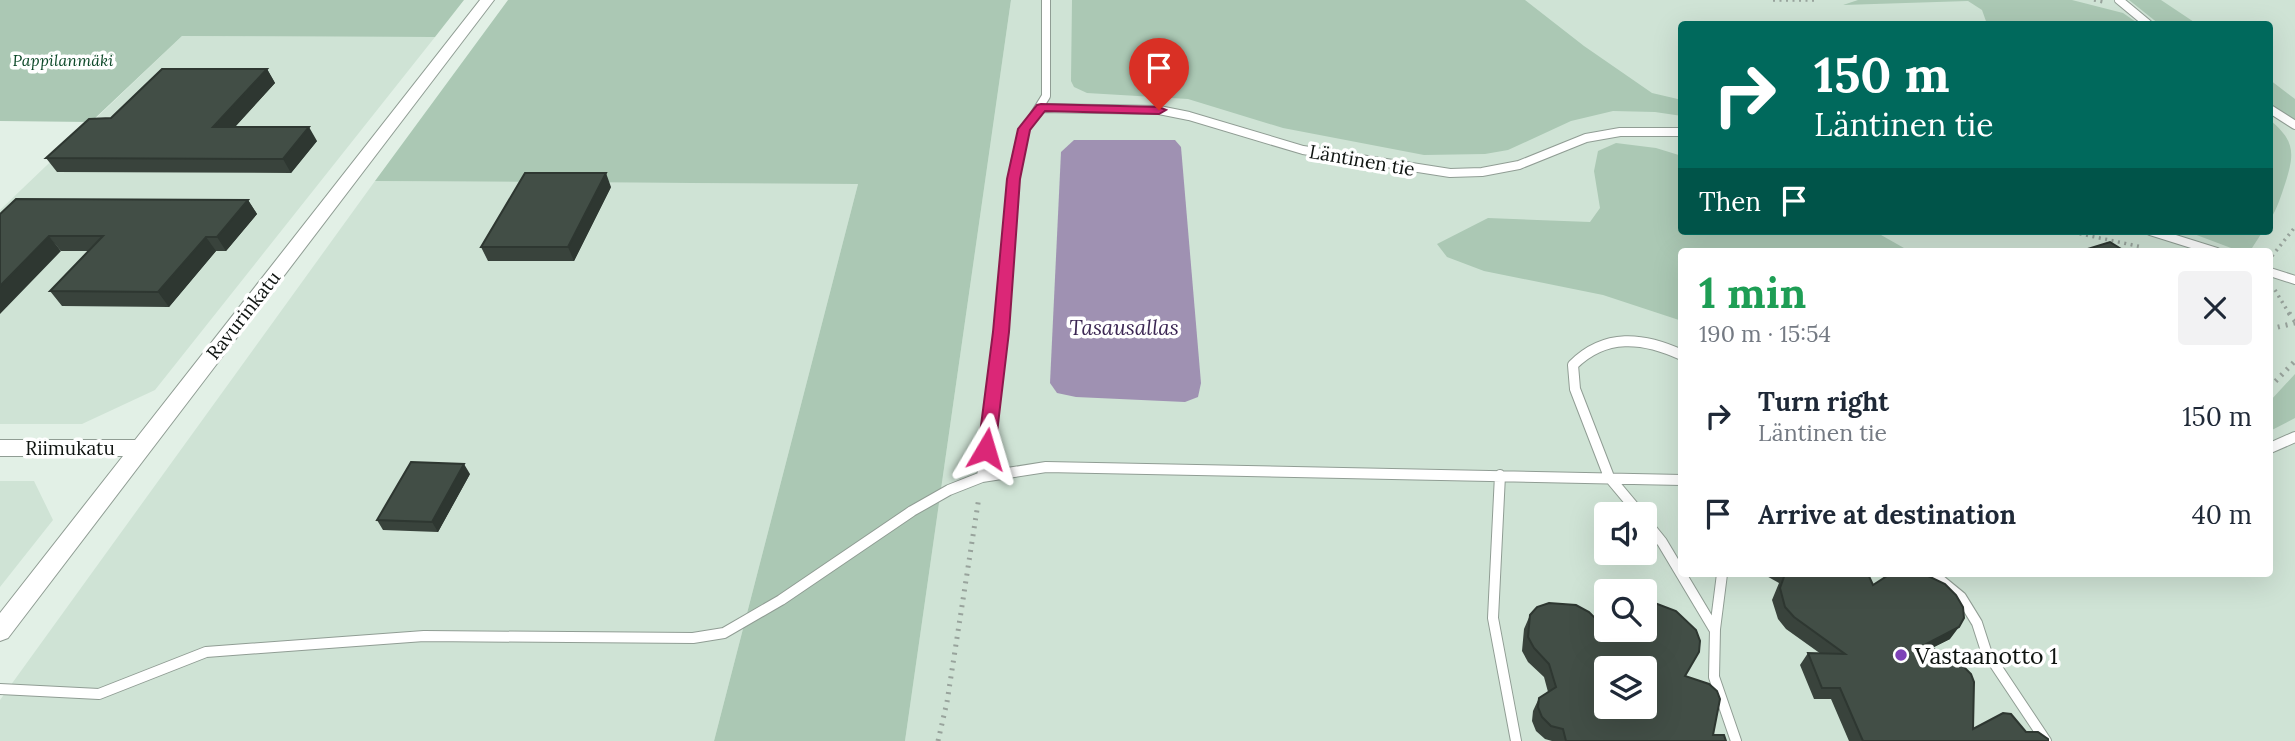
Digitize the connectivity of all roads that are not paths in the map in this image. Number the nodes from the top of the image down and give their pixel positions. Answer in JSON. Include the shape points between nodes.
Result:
{"nodes":[{"id":1,"x":486,"y":0,"type":"edge"},
{"id":2,"x":1046,"y":0,"type":"edge"},
{"id":3,"x":2119,"y":0,"type":"edge"},
{"id":4,"x":2144,"y":21,"type":"edge"},
{"id":5,"x":1041,"y":108,"type":"junction"},
{"id":6,"x":2273,"y":111,"type":"edge"},
{"id":7,"x":2295,"y":125,"type":"edge"},
{"id":8,"x":1678,"y":132,"type":"edge"},
{"id":9,"x":2163,"y":235,"type":"edge"},
{"id":10,"x":2204,"y":248,"type":"edge"},
{"id":11,"x":2273,"y":273,"type":"edge"},
{"id":12,"x":2295,"y":281,"type":"edge"},
{"id":13,"x":1678,"y":353,"type":"edge"},
{"id":14,"x":2295,"y":437,"type":"edge"},
{"id":15,"x":2273,"y":447,"type":"edge"},
{"id":16,"x":0,"y":448,"type":"edge"},
{"id":17,"x":141,"y":448,"type":"junction"},
{"id":18,"x":1500,"y":475,"type":"junction"},
{"id":19,"x":982,"y":477,"type":"junction"},
{"id":20,"x":1609,"y":477,"type":"junction"},
{"id":21,"x":1678,"y":480,"type":"edge"},
{"id":22,"x":1630,"y":502,"type":"edge"},
{"id":23,"x":1657,"y":536,"type":"edge"},
{"id":24,"x":1678,"y":568,"type":"edge"},
{"id":25,"x":1683,"y":577,"type":"edge"},
{"id":26,"x":1722,"y":577,"type":"edge"},
{"id":27,"x":1937,"y":577,"type":"edge"},
{"id":28,"x":1715,"y":629,"type":"junction"},
{"id":29,"x":0,"y":631,"type":"edge"},
{"id":30,"x":0,"y":689,"type":"edge"},
{"id":31,"x":1516,"y":741,"type":"edge"},
{"id":32,"x":1736,"y":741,"type":"edge"},
{"id":33,"x":2046,"y":741,"type":"edge"}],
"edges":[{"from":1,"to":17,"type":"street","name":"Ravurinkatu"},
{"from":2,"to":5,"type":"lane","via":[[1046,96]]},
{"from":3,"to":4,"type":"lane"},
{"from":5,"to":8,"type":"lane","name":"Läntinen tie","via":[[1159,110],[1303,150],[1450,173],[1519,165],[1586,138]]},
{"from":5,"to":19,"type":"lane","via":[[1024,129],[1013,179],[1001,332]]},
{"from":6,"to":7,"type":"lane"},
{"from":9,"to":10,"type":"lane"},
{"from":11,"to":12,"type":"lane"},
{"from":13,"to":20,"type":"lane","via":[[1643,340],[1598,343],[1573,365],[1575,389]]},
{"from":14,"to":15,"type":"lane"},
{"from":16,"to":17,"type":"street","name":"Riimukatu"},
{"from":17,"to":29,"type":"street","name":"Ravurinkatu"},
{"from":18,"to":19,"type":"lane","via":[[1046,467]]},
{"from":18,"to":20,"type":"lane"},
{"from":18,"to":31,"type":"lane","via":[[1493,618]]},
{"from":19,"to":30,"type":"lane","via":[[912,511],[724,633],[693,638],[424,636],[206,652],[99,694]]},
{"from":20,"to":21,"type":"lane"},
{"from":20,"to":22,"type":"lane"},
{"from":23,"to":24,"type":"lane"},
{"from":25,"to":28,"type":"lane"},
{"from":26,"to":28,"type":"lane"},
{"from":27,"to":33,"type":"lane","via":[[1961,597],[1992,661]]},
{"from":28,"to":32,"type":"lane","via":[[1714,677]]}]}
